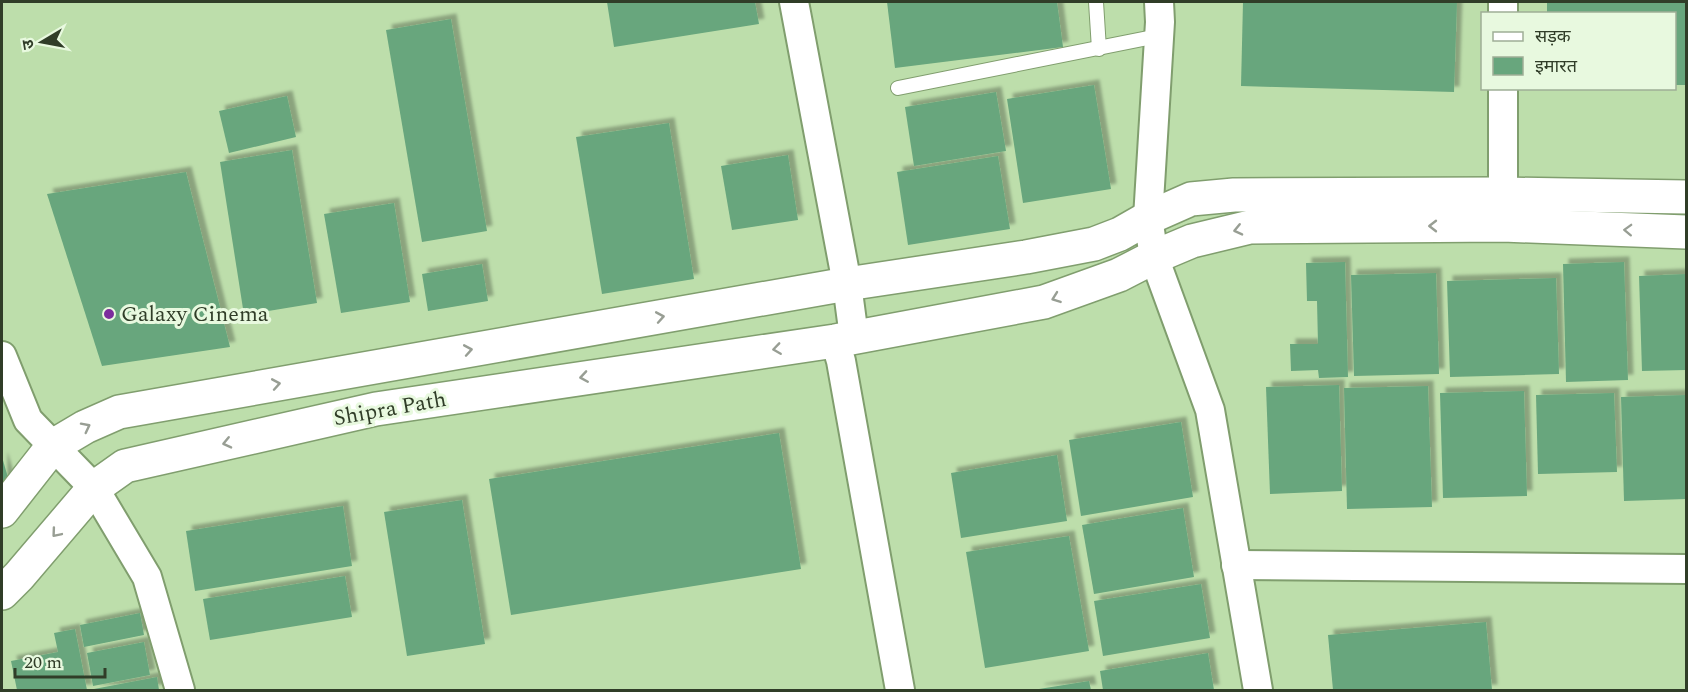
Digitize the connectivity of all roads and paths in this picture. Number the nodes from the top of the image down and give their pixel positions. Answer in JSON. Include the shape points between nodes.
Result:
{"nodes":[{"id":1,"x":794,"y":2,"type":"edge"},
{"id":2,"x":1096,"y":2,"type":"edge"},
{"id":3,"x":1159,"y":2,"type":"edge"},
{"id":4,"x":1158,"y":36,"type":"junction"},
{"id":5,"x":1099,"y":49,"type":"junction"},
{"id":6,"x":898,"y":88,"type":"dead end"},
{"id":7,"x":1503,"y":90,"type":"edge"},
{"id":8,"x":1686,"y":197,"type":"edge"},
{"id":9,"x":1503,"y":209,"type":"junction"},
{"id":10,"x":1148,"y":218,"type":"junction"},
{"id":11,"x":1686,"y":232,"type":"edge"},
{"id":12,"x":1154,"y":256,"type":"junction"},
{"id":13,"x":847,"y":284,"type":"junction"},
{"id":14,"x":844,"y":339,"type":"junction"},
{"id":15,"x":2,"y":356,"type":"edge"},
{"id":16,"x":53,"y":446,"type":"junction"},
{"id":17,"x":94,"y":488,"type":"junction"},
{"id":18,"x":2,"y":511,"type":"edge"},
{"id":19,"x":1236,"y":565,"type":"junction"},
{"id":20,"x":1686,"y":569,"type":"edge"},
{"id":21,"x":2,"y":592,"type":"edge"},
{"id":22,"x":180,"y":690,"type":"edge"},
{"id":23,"x":900,"y":690,"type":"edge"},
{"id":24,"x":1258,"y":690,"type":"edge"}],
"edges":[{"from":1,"to":13,"type":"street"},
{"from":2,"to":5,"type":"lane"},
{"from":3,"to":4,"type":"street"},
{"from":4,"to":5,"type":"lane"},
{"from":4,"to":10,"type":"street"},
{"from":5,"to":6,"type":"lane"},
{"from":7,"to":9,"type":"street"},
{"from":8,"to":9,"type":"street"},
{"from":9,"to":10,"type":"street","via":[[1234,195],[1191,199]]},
{"from":11,"to":9,"type":"street","one_way":true},
{"from":9,"to":12,"type":"street","name":"Shipra Path","one_way":true,"via":[[1250,227],[1192,241]]},
{"from":10,"to":12,"type":"street"},
{"from":10,"to":13,"type":"street","via":[[1094,244]]},
{"from":12,"to":14,"type":"street","name":"Shipra Path","one_way":true,"via":[[1119,275],[1044,302]]},
{"from":12,"to":19,"type":"street","via":[[1210,410]]},
{"from":13,"to":14,"type":"street"},
{"from":16,"to":13,"type":"street","one_way":true,"via":[[119,412]]},
{"from":14,"to":17,"type":"street","name":"Shipra Path","one_way":true,"via":[[376,409],[125,466]]},
{"from":14,"to":23,"type":"street","via":[[843,373]]},
{"from":15,"to":16,"type":"street","via":[[28,420]]},
{"from":16,"to":17,"type":"street"},
{"from":16,"to":18,"type":"street"},
{"from":17,"to":21,"type":"street","name":"Shipra Path","one_way":true},
{"from":17,"to":22,"type":"street","via":[[147,577]]},
{"from":19,"to":20,"type":"street"},
{"from":19,"to":24,"type":"street"}]}
